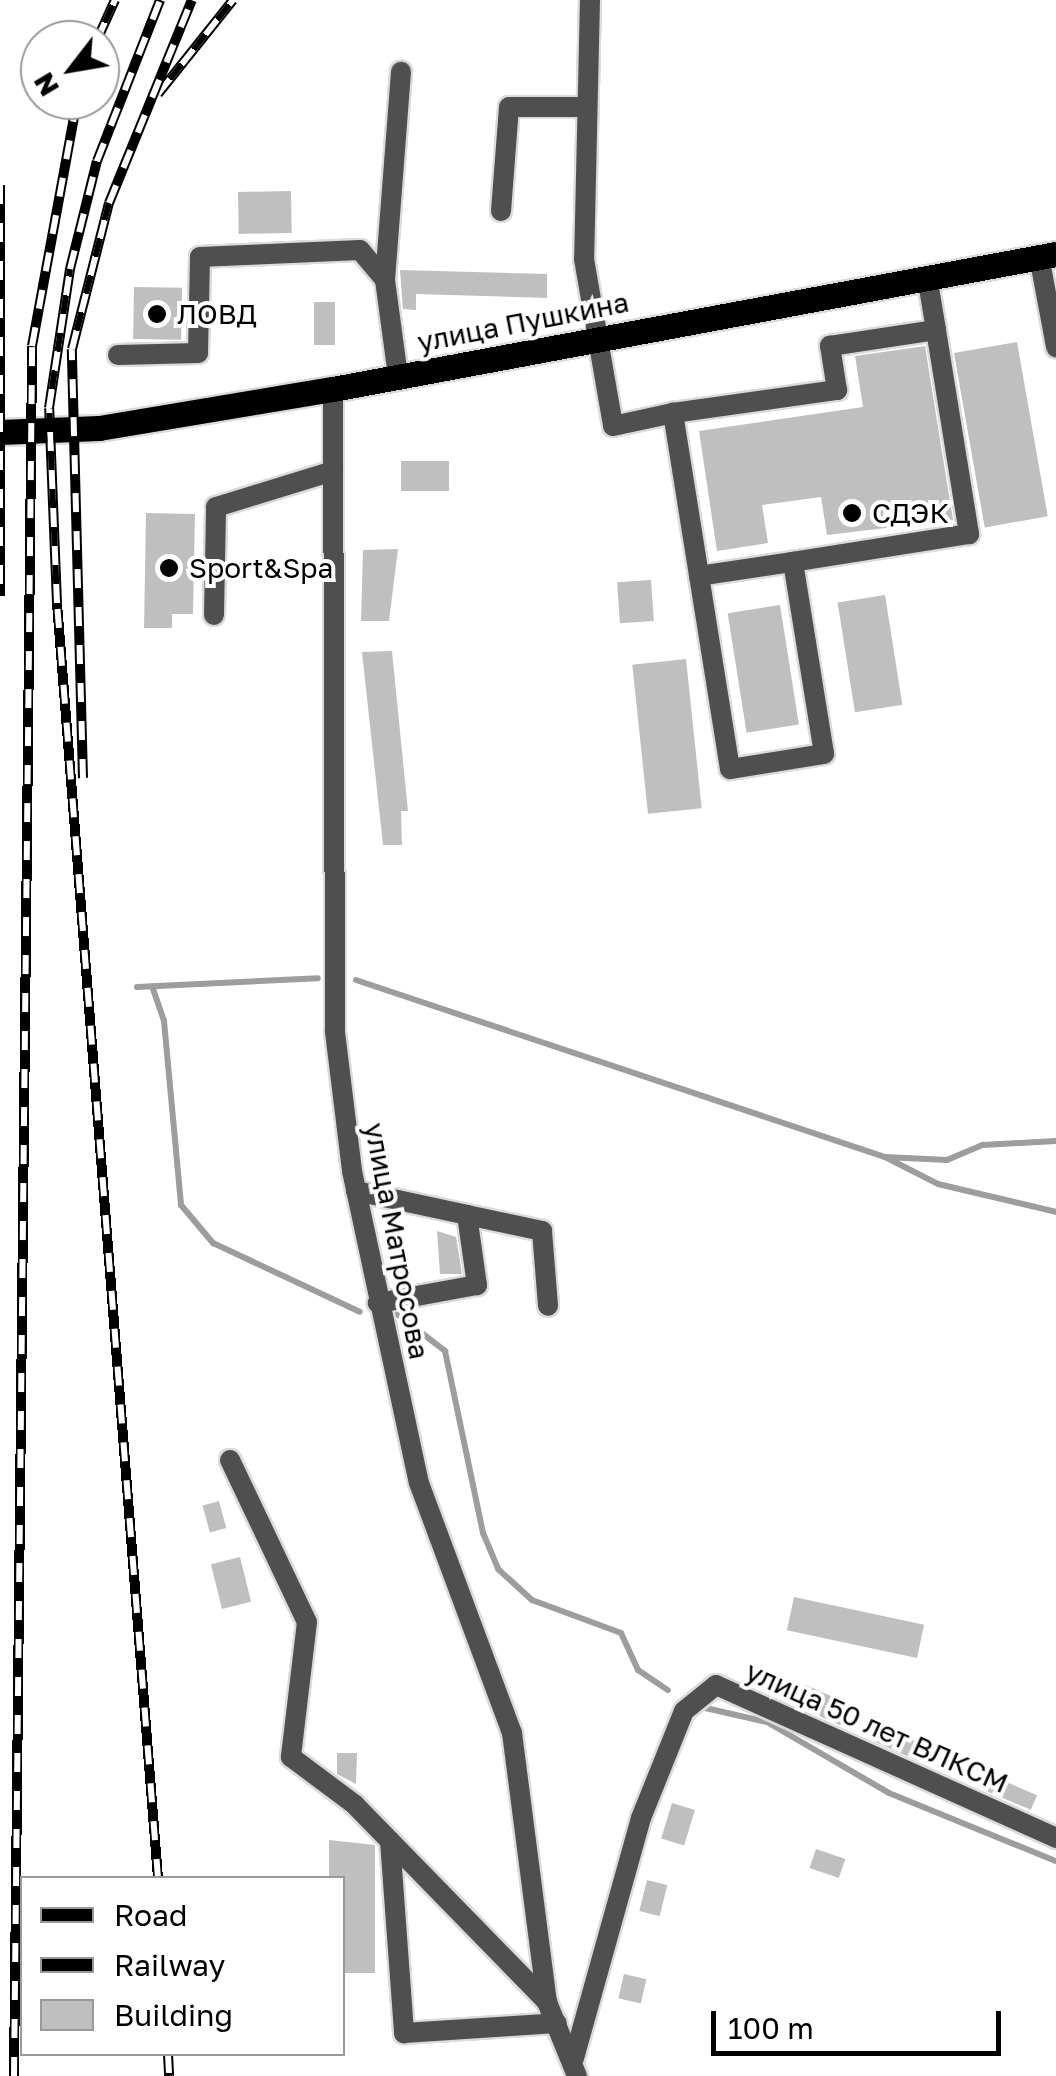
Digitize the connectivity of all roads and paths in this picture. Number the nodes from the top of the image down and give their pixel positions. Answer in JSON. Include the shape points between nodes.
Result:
{"nodes":[{"id":1,"x":590,"y":0,"type":"edge"},
{"id":2,"x":401,"y":72,"type":"dead end"},
{"id":3,"x":585,"y":107,"type":"junction"},
{"id":4,"x":501,"y":210,"type":"dead end"},
{"id":5,"x":1048,"y":255,"type":"edge"},
{"id":6,"x":927,"y":276,"type":"junction"},
{"id":7,"x":385,"y":280,"type":"junction"},
{"id":8,"x":936,"y":330,"type":"junction"},
{"id":9,"x":599,"y":338,"type":"junction"},
{"id":10,"x":1056,"y":347,"type":"edge"},
{"id":11,"x":118,"y":355,"type":"dead end"},
{"id":12,"x":398,"y":376,"type":"junction"},
{"id":13,"x":333,"y":388,"type":"junction"},
{"id":14,"x":673,"y":413,"type":"junction"},
{"id":15,"x":0,"y":432,"type":"edge"},
{"id":16,"x":334,"y":471,"type":"junction"},
{"id":17,"x":793,"y":562,"type":"junction"},
{"id":18,"x":699,"y":576,"type":"junction"},
{"id":19,"x":214,"y":615,"type":"dead end"},
{"id":20,"x":356,"y":1191,"type":"junction"},
{"id":21,"x":467,"y":1215,"type":"junction"},
{"id":22,"x":378,"y":1303,"type":"junction"},
{"id":23,"x":548,"y":1306,"type":"dead end"},
{"id":24,"x":230,"y":1460,"type":"dead end"},
{"id":25,"x":1056,"y":1838,"type":"edge"},
{"id":26,"x":390,"y":1841,"type":"junction"},
{"id":27,"x":548,"y":2002,"type":"junction"},
{"id":28,"x":557,"y":2022,"type":"junction"},
{"id":29,"x":575,"y":2067,"type":"edge"}],
"edges":[{"from":1,"to":3,"type":"street"},
{"from":2,"to":7,"type":"street"},
{"from":3,"to":4,"type":"street","via":[[509,108]]},
{"from":3,"to":9,"type":"street","via":[[584,259]]},
{"from":5,"to":6,"type":"main road","name":"улица Пушкина"},
{"from":5,"to":10,"type":"street"},
{"from":6,"to":8,"type":"street"},
{"from":6,"to":9,"type":"main road","name":"улица Пушкина"},
{"from":7,"to":11,"type":"street","via":[[360,250],[200,257],[198,353]]},
{"from":7,"to":12,"type":"street"},
{"from":8,"to":14,"type":"street","via":[[830,346],[837,390]]},
{"from":8,"to":17,"type":"street","via":[[969,534]]},
{"from":9,"to":12,"type":"main road","name":"улица Пушкина"},
{"from":9,"to":14,"type":"street","via":[[614,426]]},
{"from":12,"to":13,"type":"main road","name":"улица Пушкина"},
{"from":13,"to":15,"type":"main road","name":"улица Пушкина","via":[[98,428]]},
{"from":13,"to":16,"type":"street","name":"улица Матросова"},
{"from":14,"to":18,"type":"street"},
{"from":16,"to":19,"type":"street","via":[[216,507]]},
{"from":16,"to":20,"type":"street","name":"улица Матросова","via":[[335,1032]]},
{"from":17,"to":18,"type":"street"},
{"from":17,"to":18,"type":"street","via":[[824,754],[730,769]]},
{"from":20,"to":21,"type":"street"},
{"from":20,"to":22,"type":"street","name":"улица Матросова"},
{"from":21,"to":22,"type":"street","via":[[477,1284]]},
{"from":21,"to":23,"type":"street","via":[[542,1231]]},
{"from":22,"to":27,"type":"street","name":"улица Матросова","via":[[419,1482],[512,1733]]},
{"from":24,"to":26,"type":"street","via":[[307,1622],[291,1757]]},
{"from":25,"to":29,"type":"street","name":"улица 50 лет ВЛКСМ","via":[[716,1685],[684,1711],[642,1818]]},
{"from":26,"to":27,"type":"street"},
{"from":26,"to":28,"type":"street","via":[[404,2033]]},
{"from":27,"to":28,"type":"street","name":"улица Матросова"},
{"from":28,"to":29,"type":"street","name":"улица Матросова"}]}
